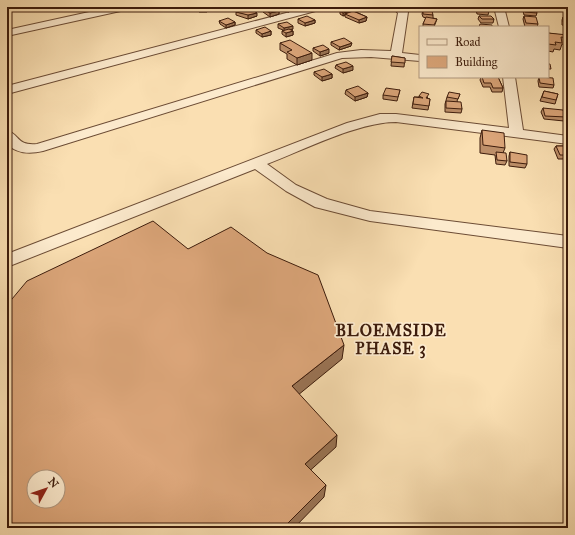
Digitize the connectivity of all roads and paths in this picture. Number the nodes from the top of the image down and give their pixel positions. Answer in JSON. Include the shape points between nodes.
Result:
{"nodes":[{"id":1,"x":125,"y":7,"type":"edge"},
{"id":2,"x":320,"y":7,"type":"edge"},
{"id":3,"x":397,"y":7,"type":"edge"},
{"id":4,"x":499,"y":7,"type":"edge"},
{"id":5,"x":504,"y":26,"type":"edge"},
{"id":6,"x":7,"y":34,"type":"edge"},
{"id":7,"x":396,"y":55,"type":"junction"},
{"id":8,"x":419,"y":58,"type":"edge"},
{"id":9,"x":509,"y":78,"type":"edge"},
{"id":10,"x":7,"y":90,"type":"edge"},
{"id":11,"x":7,"y":134,"type":"edge"},
{"id":12,"x":517,"y":134,"type":"junction"},
{"id":13,"x":568,"y":140,"type":"edge"},
{"id":14,"x":256,"y":164,"type":"junction"},
{"id":15,"x":568,"y":242,"type":"edge"},
{"id":16,"x":7,"y":261,"type":"edge"}],
"edges":[{"from":1,"to":6,"type":"street"},
{"from":2,"to":10,"type":"street"},
{"from":3,"to":7,"type":"street","via":[[403,12]]},
{"from":4,"to":5,"type":"street"},
{"from":7,"to":8,"type":"street"},
{"from":7,"to":11,"type":"street","via":[[360,52],[320,61],[38,148],[17,148]]},
{"from":9,"to":12,"type":"street"},
{"from":12,"to":13,"type":"street"},
{"from":12,"to":14,"type":"street","via":[[380,118],[352,126]]},
{"from":14,"to":15,"type":"street","via":[[291,188],[320,203],[370,216]]},
{"from":14,"to":16,"type":"street"}]}
